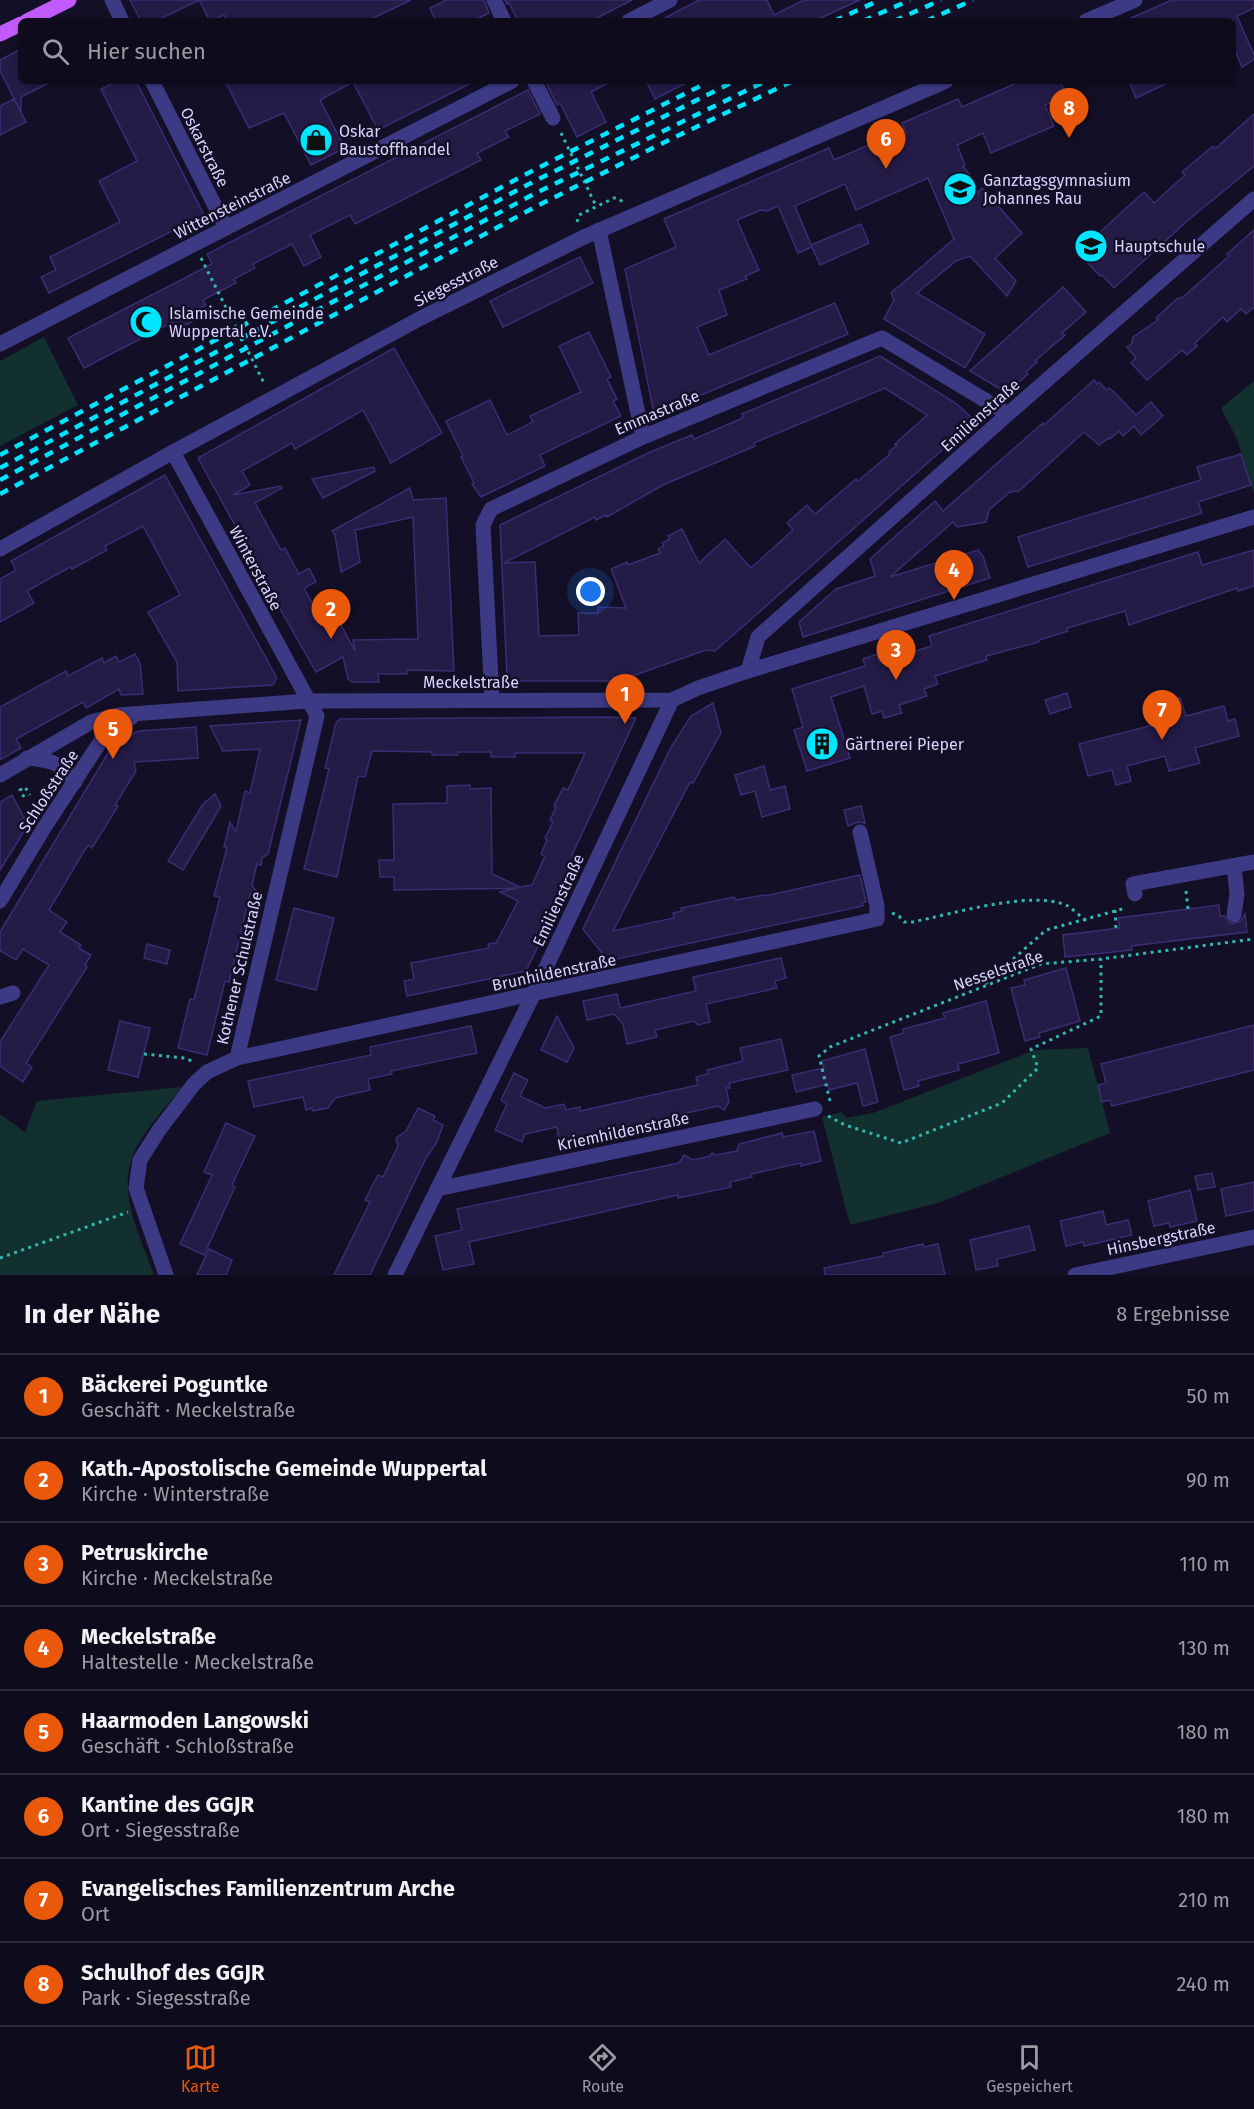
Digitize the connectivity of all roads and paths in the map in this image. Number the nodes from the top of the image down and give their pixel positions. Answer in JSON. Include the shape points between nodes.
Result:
{"nodes":[{"id":1,"x":69,"y":0,"type":"edge"},
{"id":2,"x":112,"y":0,"type":"edge"},
{"id":3,"x":494,"y":0,"type":"edge"},
{"id":4,"x":670,"y":0,"type":"edge"},
{"id":5,"x":1135,"y":0,"type":"edge"},
{"id":6,"x":33,"y":18,"type":"edge"},
{"id":7,"x":121,"y":18,"type":"edge"},
{"id":8,"x":503,"y":18,"type":"edge"},
{"id":9,"x":635,"y":18,"type":"edge"},
{"id":10,"x":1093,"y":18,"type":"edge"},
{"id":11,"x":18,"y":25,"type":"edge"},
{"id":12,"x":0,"y":34,"type":"edge"},
{"id":13,"x":154,"y":84,"type":"edge"},
{"id":14,"x":506,"y":84,"type":"edge"},
{"id":15,"x":536,"y":84,"type":"edge"},
{"id":16,"x":939,"y":84,"type":"edge"},
{"id":17,"x":553,"y":118,"type":"dead end"},
{"id":18,"x":564,"y":140,"type":"dead end"},
{"id":19,"x":1254,"y":199,"type":"edge"},
{"id":20,"x":621,"y":200,"type":"dead end"},
{"id":21,"x":596,"y":206,"type":"junction"},
{"id":22,"x":577,"y":219,"type":"dead end"},
{"id":23,"x":226,"y":228,"type":"junction"},
{"id":24,"x":599,"y":230,"type":"junction"},
{"id":25,"x":200,"y":256,"type":"dead end"},
{"id":26,"x":0,"y":344,"type":"edge"},
{"id":27,"x":260,"y":376,"type":"dead end"},
{"id":28,"x":1008,"y":414,"type":"junction"},
{"id":29,"x":643,"y":437,"type":"junction"},
{"id":30,"x":173,"y":452,"type":"junction"},
{"id":31,"x":1254,"y":517,"type":"edge"},
{"id":32,"x":0,"y":549,"type":"edge"},
{"id":33,"x":748,"y":671,"type":"junction"},
{"id":34,"x":492,"y":700,"type":"junction"},
{"id":35,"x":672,"y":700,"type":"junction"},
{"id":36,"x":308,"y":701,"type":"junction"},
{"id":37,"x":139,"y":714,"type":"junction"},
{"id":38,"x":27,"y":758,"type":"junction"},
{"id":39,"x":0,"y":775,"type":"edge"},
{"id":40,"x":75,"y":782,"type":"junction"},
{"id":41,"x":30,"y":795,"type":"dead end"},
{"id":42,"x":24,"y":797,"type":"dead end"},
{"id":43,"x":860,"y":832,"type":"dead end"},
{"id":44,"x":1254,"y":862,"type":"edge"},
{"id":45,"x":1234,"y":866,"type":"junction"},
{"id":46,"x":1135,"y":894,"type":"joint"},
{"id":47,"x":0,"y":902,"type":"edge"},
{"id":48,"x":1114,"y":910,"type":"junction"},
{"id":49,"x":1233,"y":915,"type":"dead end"},
{"id":50,"x":878,"y":919,"type":"junction"},
{"id":51,"x":1086,"y":921,"type":"junction"},
{"id":52,"x":1116,"y":929,"type":"dead end"},
{"id":53,"x":1254,"y":939,"type":"edge"},
{"id":54,"x":1101,"y":959,"type":"junction"},
{"id":55,"x":982,"y":987,"type":"junction"},
{"id":56,"x":533,"y":995,"type":"junction"},
{"id":57,"x":144,"y":1054,"type":"dead end"},
{"id":58,"x":237,"y":1058,"type":"junction"},
{"id":59,"x":207,"y":1072,"type":"junction"},
{"id":60,"x":815,"y":1109,"type":"junction"},
{"id":61,"x":437,"y":1189,"type":"junction"},
{"id":62,"x":142,"y":1208,"type":"junction"},
{"id":63,"x":1254,"y":1237,"type":"edge"},
{"id":64,"x":0,"y":1258,"type":"edge"},
{"id":65,"x":166,"y":1275,"type":"edge"},
{"id":66,"x":395,"y":1275,"type":"edge"},
{"id":67,"x":1075,"y":1275,"type":"edge"}],
"edges":[{"from":1,"to":6,"type":"main road"},
{"from":2,"to":7,"type":"street"},
{"from":3,"to":8,"type":"street"},
{"from":4,"to":9,"type":"street"},
{"from":5,"to":10,"type":"street"},
{"from":11,"to":12,"type":"main road"},
{"from":13,"to":23,"type":"street","name":"Oskarstraße"},
{"from":14,"to":23,"type":"street","name":"Wittensteinstraße"},
{"from":15,"to":17,"type":"street"},
{"from":16,"to":24,"type":"street","name":"Siegesstraße"},
{"from":18,"to":21,"type":"path"},
{"from":19,"to":28,"type":"street","name":"Emilienstraße"},
{"from":20,"to":21,"type":"path","via":[[614,198]]},
{"from":21,"to":22,"type":"path"},
{"from":23,"to":26,"type":"street","name":"Wittensteinstraße"},
{"from":24,"to":29,"type":"street"},
{"from":24,"to":30,"type":"street","name":"Siegesstraße","via":[[421,318]]},
{"from":25,"to":27,"type":"path"},
{"from":28,"to":29,"type":"street","name":"Emmastraße","via":[[882,338]]},
{"from":28,"to":33,"type":"street","name":"Emilienstraße","via":[[758,637]]},
{"from":29,"to":34,"type":"street","name":"Emmastraße","via":[[491,509],[483,525]]},
{"from":30,"to":32,"type":"street","name":"Siegesstraße"},
{"from":30,"to":36,"type":"street","name":"Winterstraße"},
{"from":31,"to":33,"type":"street","name":"Meckelstraße"},
{"from":33,"to":35,"type":"street","name":"Meckelstraße"},
{"from":34,"to":35,"type":"street","name":"Meckelstraße"},
{"from":34,"to":36,"type":"street","name":"Meckelstraße"},
{"from":35,"to":56,"type":"street","name":"Emilienstraße"},
{"from":36,"to":37,"type":"street","name":"Meckelstraße"},
{"from":36,"to":58,"type":"street","name":"Kothener Schulstraße","via":[[317,716]]},
{"from":37,"to":38,"type":"street","name":"Meckelstraße","via":[[91,722]]},
{"from":37,"to":40,"type":"street","name":"Schloßstraße","via":[[108,730]]},
{"from":38,"to":39,"type":"street","name":"Meckelstraße"},
{"from":38,"to":40,"type":"street","via":[[56,763]]},
{"from":40,"to":47,"type":"street","name":"Schloßstraße"},
{"from":41,"to":42,"type":"path","via":[[25,787],[20,790]]},
{"from":43,"to":50,"type":"street"},
{"from":44,"to":45,"type":"street"},
{"from":45,"to":46,"type":"street","via":[[1133,884]]},
{"from":45,"to":49,"type":"street","via":[[1237,894]]},
{"from":46,"to":48,"type":"path","via":[[1136,906]]},
{"from":48,"to":51,"type":"path"},
{"from":48,"to":52,"type":"path"},
{"from":50,"to":51,"type":"path","via":[[888,912],[904,922],[913,922],[1022,899],[1067,906]]},
{"from":50,"to":56,"type":"street","name":"Brunhildenstraße"},
{"from":51,"to":55,"type":"path","via":[[1046,930]]},
{"from":53,"to":54,"type":"path","name":"Nesselstraße"},
{"from":54,"to":55,"type":"path","name":"Nesselstraße","via":[[1041,964]]},
{"from":54,"to":60,"type":"path","via":[[1101,1016],[1031,1049],[1038,1068],[1002,1103],[902,1145]]},
{"from":55,"to":60,"type":"path","name":"Nesselstraße","via":[[830,1047],[819,1056],[831,1106]]},
{"from":56,"to":58,"type":"street","name":"Brunhildenstraße"},
{"from":56,"to":61,"type":"street","name":"Emilienstraße"},
{"from":57,"to":59,"type":"path","via":[[185,1058]]},
{"from":58,"to":59,"type":"street","name":"Kothener Schulstraße"},
{"from":59,"to":62,"type":"street","name":"Kothener Schulstraße","via":[[194,1084],[140,1160],[136,1188]]},
{"from":60,"to":61,"type":"street","name":"Kriemhildenstraße"},
{"from":61,"to":66,"type":"street","name":"Emilienstraße"},
{"from":62,"to":64,"type":"path"},
{"from":62,"to":65,"type":"street","name":"Kothener Schulstraße"},
{"from":63,"to":67,"type":"street","name":"Hinsbergstraße"}]}
